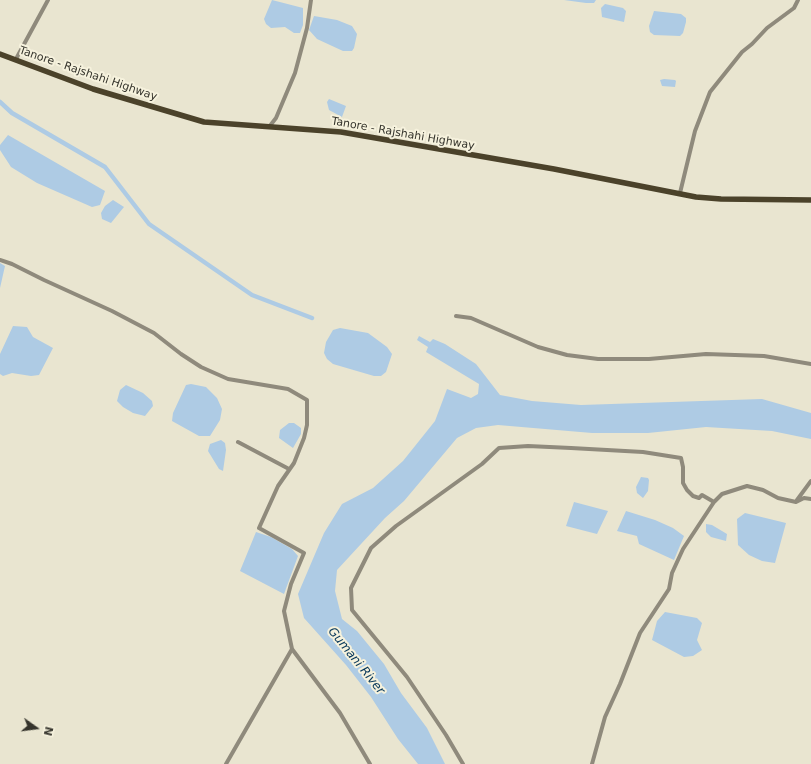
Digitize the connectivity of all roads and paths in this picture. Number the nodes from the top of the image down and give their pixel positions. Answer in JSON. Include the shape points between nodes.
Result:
{"nodes":[{"id":1,"x":48,"y":0,"type":"edge"},
{"id":2,"x":311,"y":0,"type":"edge"},
{"id":3,"x":798,"y":0,"type":"edge"},
{"id":4,"x":0,"y":54,"type":"edge"},
{"id":5,"x":16,"y":59,"type":"junction"},
{"id":6,"x":268,"y":128,"type":"junction"},
{"id":7,"x":680,"y":193,"type":"junction"},
{"id":8,"x":811,"y":200,"type":"edge"},
{"id":9,"x":0,"y":260,"type":"edge"},
{"id":10,"x":456,"y":316,"type":"dead end"},
{"id":11,"x":811,"y":364,"type":"edge"},
{"id":12,"x":238,"y":442,"type":"dead end"},
{"id":13,"x":289,"y":469,"type":"junction"},
{"id":14,"x":811,"y":481,"type":"edge"},
{"id":15,"x":811,"y":499,"type":"edge"},
{"id":16,"x":714,"y":502,"type":"junction"},
{"id":17,"x":796,"y":502,"type":"junction"},
{"id":18,"x":292,"y":649,"type":"junction"},
{"id":19,"x":226,"y":764,"type":"edge"},
{"id":20,"x":370,"y":764,"type":"edge"},
{"id":21,"x":463,"y":764,"type":"edge"},
{"id":22,"x":592,"y":764,"type":"edge"}],
"edges":[{"from":1,"to":5,"type":"street"},
{"from":2,"to":6,"type":"street","via":[[307,28],[295,73],[276,118]]},
{"from":3,"to":7,"type":"street","via":[[794,8],[767,28],[742,52],[710,92],[695,131]]},
{"from":4,"to":5,"type":"main road","name":"Tanore - Rajshahi Highway"},
{"from":5,"to":6,"type":"main road","name":"Tanore - Rajshahi Highway","via":[[93,89],[204,122]]},
{"from":6,"to":7,"type":"main road","name":"Tanore - Rajshahi Highway","via":[[341,132]]},
{"from":7,"to":8,"type":"main road","name":"Tanore - Rajshahi Highway","via":[[721,199]]},
{"from":9,"to":13,"type":"street","via":[[112,311],[154,334],[180,354],[214,373],[228,379],[288,389],[307,400],[304,438]]},
{"from":10,"to":11,"type":"street","via":[[471,318],[538,347],[567,355],[598,359],[649,359],[706,354],[764,356]]},
{"from":12,"to":13,"type":"street"},
{"from":13,"to":18,"type":"street","via":[[278,486],[259,528],[304,553],[291,584],[284,611]]},
{"from":14,"to":17,"type":"street"},
{"from":15,"to":17,"type":"street","via":[[804,498]]},
{"from":16,"to":17,"type":"street","via":[[722,494],[747,486]]},
{"from":16,"to":21,"type":"street","via":[[702,495],[699,498],[692,496],[683,483],[681,458],[642,452],[571,448],[499,448],[482,464],[396,526],[371,548],[351,588],[352,610],[407,677]]},
{"from":16,"to":22,"type":"street","via":[[683,549],[672,573],[669,589],[640,633],[605,717]]},
{"from":18,"to":19,"type":"street"},
{"from":18,"to":20,"type":"street","via":[[340,712]]}]}
